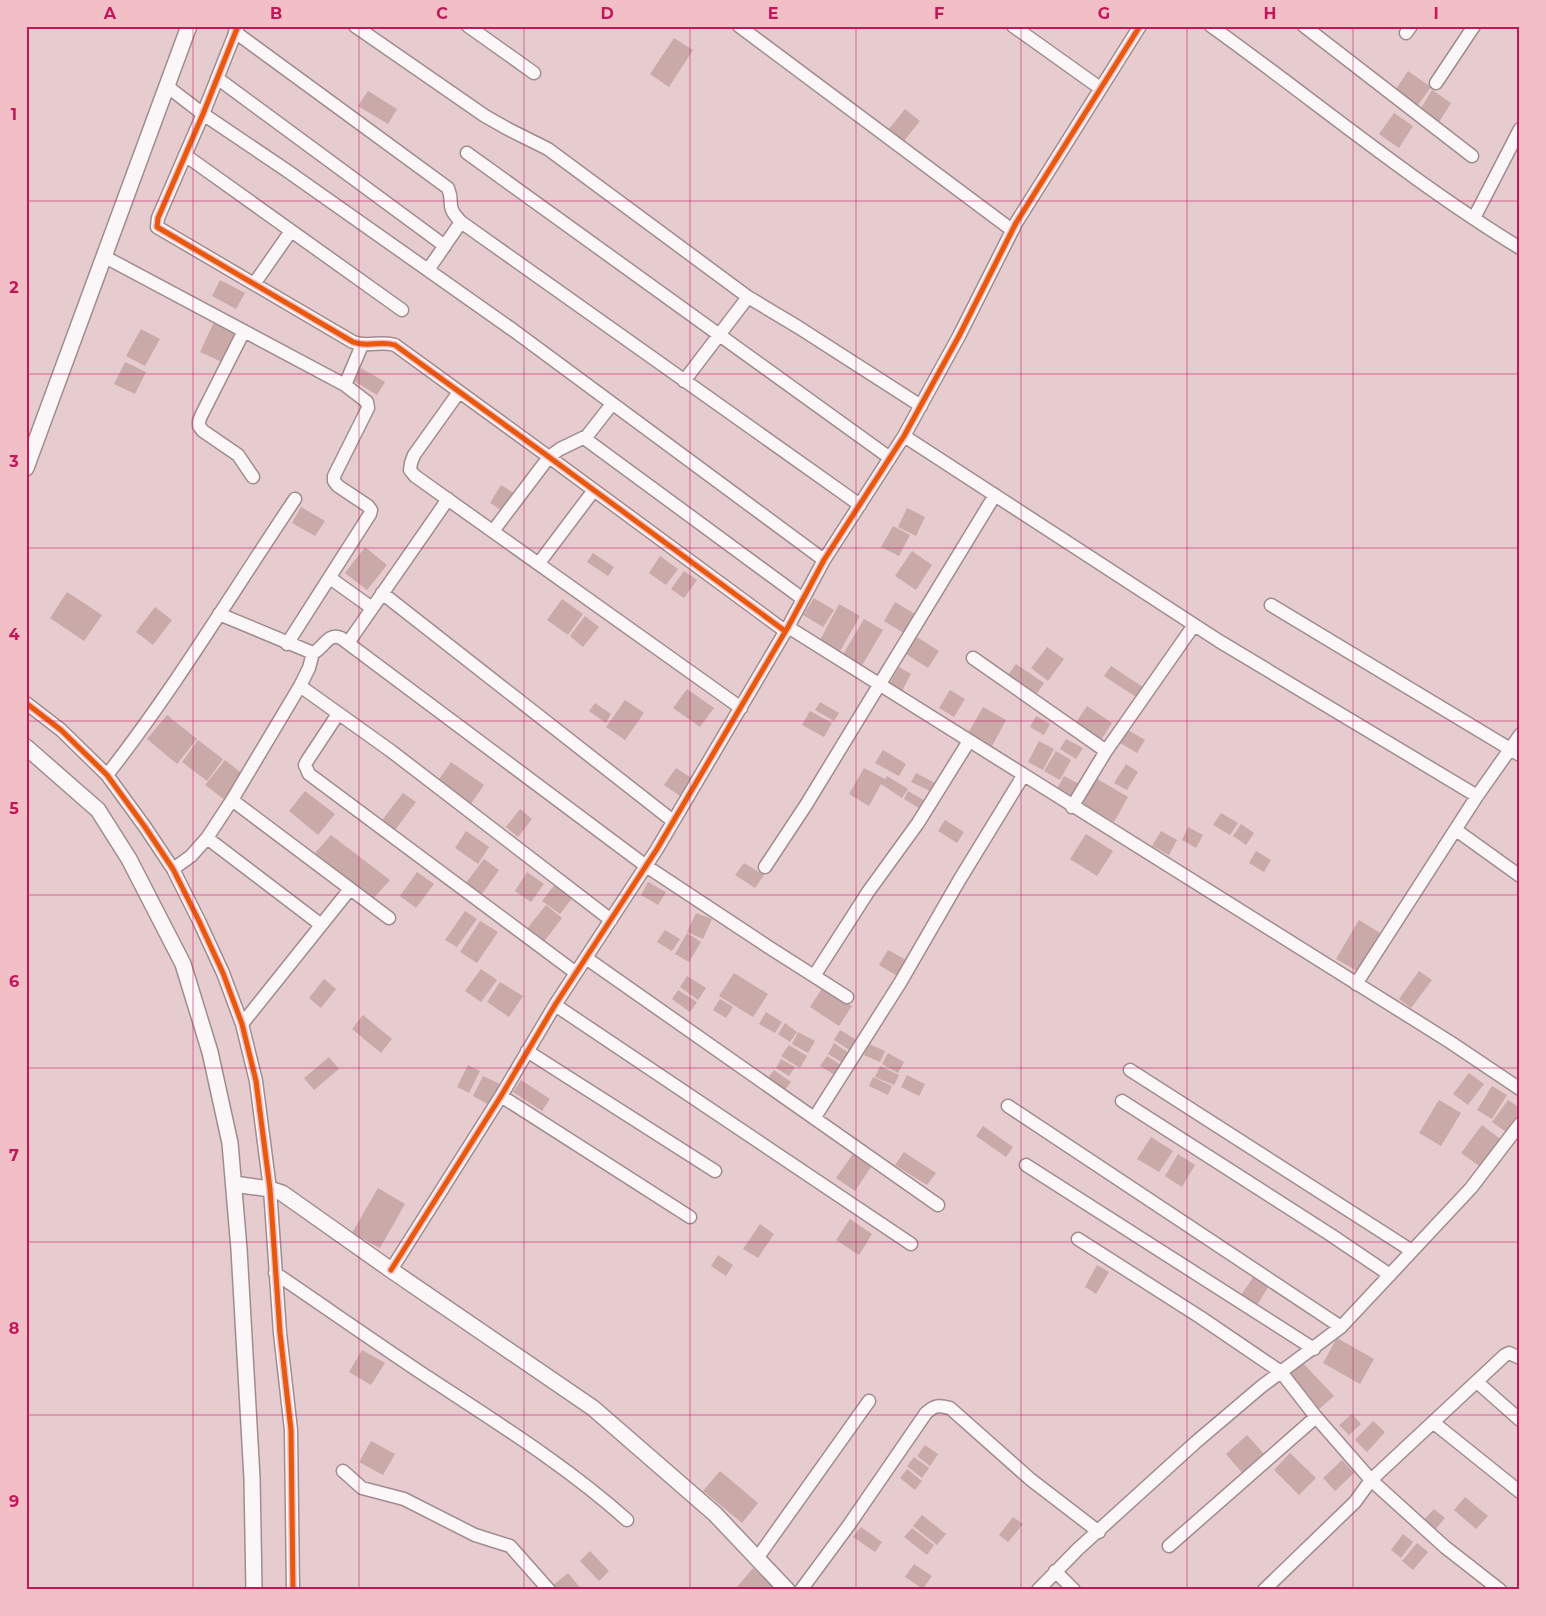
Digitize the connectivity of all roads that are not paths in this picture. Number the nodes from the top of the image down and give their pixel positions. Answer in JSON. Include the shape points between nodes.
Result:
{"nodes":[{"id":1,"x":189,"y":26,"type":"edge"},
{"id":2,"x":355,"y":26,"type":"edge"},
{"id":3,"x":468,"y":26,"type":"edge"},
{"id":4,"x":739,"y":26,"type":"edge"},
{"id":5,"x":1013,"y":26,"type":"edge"},
{"id":6,"x":1140,"y":26,"type":"edge"},
{"id":7,"x":1211,"y":26,"type":"edge"},
{"id":8,"x":1304,"y":26,"type":"edge"},
{"id":9,"x":1474,"y":26,"type":"edge"},
{"id":10,"x":236,"y":29,"type":"edge"},
{"id":11,"x":534,"y":73,"type":"dead end"},
{"id":12,"x":217,"y":78,"type":"junction"},
{"id":13,"x":1436,"y":82,"type":"dead end"},
{"id":14,"x":168,"y":87,"type":"junction"},
{"id":15,"x":1100,"y":88,"type":"junction"},
{"id":16,"x":203,"y":114,"type":"junction"},
{"id":17,"x":1520,"y":129,"type":"edge"},
{"id":18,"x":466,"y":153,"type":"dead end"},
{"id":19,"x":185,"y":155,"type":"junction"},
{"id":20,"x":1472,"y":156,"type":"dead end"},
{"id":21,"x":1474,"y":218,"type":"junction"},
{"id":22,"x":461,"y":222,"type":"junction"},
{"id":23,"x":1012,"y":230,"type":"junction"},
{"id":24,"x":291,"y":231,"type":"junction"},
{"id":25,"x":445,"y":246,"type":"junction"},
{"id":26,"x":1520,"y":248,"type":"edge"},
{"id":27,"x":105,"y":257,"type":"junction"},
{"id":28,"x":428,"y":270,"type":"junction"},
{"id":29,"x":254,"y":284,"type":"junction"},
{"id":30,"x":748,"y":297,"type":"junction"},
{"id":31,"x":402,"y":310,"type":"dead end"},
{"id":32,"x":244,"y":331,"type":"junction"},
{"id":33,"x":719,"y":334,"type":"junction"},
{"id":34,"x":362,"y":345,"type":"junction"},
{"id":35,"x":684,"y":381,"type":"junction"},
{"id":36,"x":345,"y":385,"type":"junction"},
{"id":37,"x":459,"y":392,"type":"junction"},
{"id":38,"x":612,"y":404,"type":"junction"},
{"id":39,"x":921,"y":406,"type":"junction"},
{"id":40,"x":904,"y":436,"type":"junction"},
{"id":41,"x":584,"y":438,"type":"junction"},
{"id":42,"x":549,"y":457,"type":"junction"},
{"id":43,"x":890,"y":458,"type":"junction"},
{"id":44,"x":26,"y":468,"type":"edge"},
{"id":45,"x":253,"y":477,"type":"dead end"},
{"id":46,"x":594,"y":490,"type":"junction"},
{"id":47,"x":995,"y":496,"type":"junction"},
{"id":48,"x":295,"y":499,"type":"dead end"},
{"id":49,"x":448,"y":499,"type":"junction"},
{"id":50,"x":860,"y":505,"type":"junction"},
{"id":51,"x":493,"y":532,"type":"junction"},
{"id":52,"x":824,"y":560,"type":"junction"},
{"id":53,"x":540,"y":564,"type":"junction"},
{"id":54,"x":330,"y":578,"type":"junction"},
{"id":55,"x":382,"y":593,"type":"junction"},
{"id":56,"x":803,"y":599,"type":"junction"},
{"id":57,"x":1271,"y":605,"type":"dead end"},
{"id":58,"x":372,"y":608,"type":"junction"},
{"id":59,"x":219,"y":614,"type":"junction"},
{"id":60,"x":1194,"y":624,"type":"junction"},
{"id":61,"x":787,"y":629,"type":"junction"},
{"id":62,"x":348,"y":643,"type":"junction"},
{"id":63,"x":287,"y":644,"type":"junction"},
{"id":64,"x":313,"y":653,"type":"junction"},
{"id":65,"x":973,"y":658,"type":"dead end"},
{"id":66,"x":879,"y":685,"type":"junction"},
{"id":67,"x":300,"y":686,"type":"junction"},
{"id":68,"x":26,"y":703,"type":"edge"},
{"id":69,"x":741,"y":708,"type":"junction"},
{"id":70,"x":338,"y":714,"type":"junction"},
{"id":71,"x":1520,"y":735,"type":"edge"},
{"id":72,"x":969,"y":741,"type":"junction"},
{"id":73,"x":26,"y":747,"type":"edge"},
{"id":74,"x":1106,"y":751,"type":"junction"},
{"id":75,"x":1515,"y":752,"type":"edge"},
{"id":76,"x":107,"y":775,"type":"junction"},
{"id":77,"x":1023,"y":776,"type":"junction"},
{"id":78,"x":1477,"y":796,"type":"junction"},
{"id":79,"x":232,"y":800,"type":"junction"},
{"id":80,"x":1072,"y":807,"type":"junction"},
{"id":81,"x":673,"y":821,"type":"junction"},
{"id":82,"x":1456,"y":830,"type":"junction"},
{"id":83,"x":207,"y":838,"type":"junction"},
{"id":84,"x":646,"y":866,"type":"junction"},
{"id":85,"x":765,"y":867,"type":"dead end"},
{"id":86,"x":173,"y":870,"type":"junction"},
{"id":87,"x":1520,"y":876,"type":"edge"},
{"id":88,"x":350,"y":889,"type":"junction"},
{"id":89,"x":389,"y":918,"type":"dead end"},
{"id":90,"x":610,"y":920,"type":"junction"},
{"id":91,"x":320,"y":924,"type":"junction"},
{"id":92,"x":586,"y":958,"type":"junction"},
{"id":93,"x":576,"y":973,"type":"junction"},
{"id":94,"x":814,"y":976,"type":"junction"},
{"id":95,"x":1356,"y":984,"type":"junction"},
{"id":96,"x":848,"y":997,"type":"dead end"},
{"id":97,"x":555,"y":1005,"type":"junction"},
{"id":98,"x":242,"y":1024,"type":"junction"},
{"id":99,"x":527,"y":1051,"type":"junction"},
{"id":100,"x":1130,"y":1070,"type":"dead end"},
{"id":101,"x":1520,"y":1089,"type":"edge"},
{"id":102,"x":501,"y":1096,"type":"junction"},
{"id":103,"x":1122,"y":1101,"type":"dead end"},
{"id":104,"x":1008,"y":1106,"type":"dead end"},
{"id":105,"x":815,"y":1117,"type":"junction"},
{"id":106,"x":1520,"y":1124,"type":"edge"},
{"id":107,"x":1026,"y":1165,"type":"dead end"},
{"id":108,"x":716,"y":1171,"type":"dead end"},
{"id":109,"x":234,"y":1184,"type":"junction"},
{"id":110,"x":270,"y":1189,"type":"junction"},
{"id":111,"x":938,"y":1205,"type":"dead end"},
{"id":112,"x":690,"y":1217,"type":"dead end"},
{"id":113,"x":1078,"y":1239,"type":"dead end"},
{"id":114,"x":911,"y":1244,"type":"dead end"},
{"id":115,"x":1412,"y":1251,"type":"junction"},
{"id":116,"x":391,"y":1270,"type":"junction"},
{"id":117,"x":275,"y":1273,"type":"junction"},
{"id":118,"x":1390,"y":1275,"type":"junction"},
{"id":119,"x":1341,"y":1327,"type":"junction"},
{"id":120,"x":1314,"y":1349,"type":"junction"},
{"id":121,"x":1520,"y":1358,"type":"edge"},
{"id":122,"x":1281,"y":1372,"type":"junction"},
{"id":123,"x":1477,"y":1382,"type":"junction"},
{"id":124,"x":869,"y":1401,"type":"dead end"},
{"id":125,"x":1316,"y":1417,"type":"junction"},
{"id":126,"x":1520,"y":1420,"type":"edge"},
{"id":127,"x":1434,"y":1423,"type":"junction"},
{"id":128,"x":343,"y":1471,"type":"dead end"},
{"id":129,"x":1371,"y":1480,"type":"junction"},
{"id":130,"x":1520,"y":1492,"type":"edge"},
{"id":131,"x":627,"y":1520,"type":"dead end"},
{"id":132,"x":1098,"y":1532,"type":"junction"},
{"id":133,"x":1169,"y":1546,"type":"dead end"},
{"id":134,"x":758,"y":1557,"type":"junction"},
{"id":135,"x":1055,"y":1571,"type":"junction"},
{"id":136,"x":254,"y":1590,"type":"edge"},
{"id":137,"x":293,"y":1590,"type":"edge"},
{"id":138,"x":549,"y":1590,"type":"edge"},
{"id":139,"x":787,"y":1590,"type":"edge"},
{"id":140,"x":801,"y":1590,"type":"edge"},
{"id":141,"x":1038,"y":1590,"type":"edge"},
{"id":142,"x":1074,"y":1590,"type":"edge"},
{"id":143,"x":1264,"y":1590,"type":"edge"},
{"id":144,"x":1500,"y":1590,"type":"edge"}],
"edges":[{"from":1,"to":14,"type":"street"},
{"from":2,"to":30,"type":"street","via":[[485,116],[548,149]]},
{"from":3,"to":11,"type":"street"},
{"from":4,"to":23,"type":"street"},
{"from":5,"to":15,"type":"street"},
{"from":6,"to":15,"type":"street"},
{"from":7,"to":21,"type":"street"},
{"from":8,"to":20,"type":"street"},
{"from":9,"to":13,"type":"street"},
{"from":10,"to":12,"type":"street"},
{"from":10,"to":22,"type":"street","via":[[443,183],[450,194],[452,212]]},
{"from":12,"to":16,"type":"street"},
{"from":12,"to":25,"type":"street"},
{"from":14,"to":16,"type":"street"},
{"from":14,"to":27,"type":"street"},
{"from":15,"to":23,"type":"street"},
{"from":16,"to":19,"type":"street"},
{"from":16,"to":28,"type":"street"},
{"from":17,"to":21,"type":"street"},
{"from":18,"to":33,"type":"street"},
{"from":19,"to":24,"type":"street"},
{"from":19,"to":29,"type":"street","via":[[158,218],[158,227]]},
{"from":21,"to":26,"type":"street"},
{"from":22,"to":25,"type":"street"},
{"from":22,"to":35,"type":"street"},
{"from":23,"to":39,"type":"street"},
{"from":24,"to":29,"type":"street"},
{"from":24,"to":31,"type":"street"},
{"from":25,"to":28,"type":"street"},
{"from":27,"to":32,"type":"street"},
{"from":27,"to":44,"type":"street"},
{"from":28,"to":38,"type":"street"},
{"from":29,"to":34,"type":"street"},
{"from":30,"to":33,"type":"street"},
{"from":30,"to":39,"type":"street"},
{"from":32,"to":36,"type":"street"},
{"from":32,"to":45,"type":"street","via":[[199,426],[238,455]]},
{"from":33,"to":35,"type":"street"},
{"from":33,"to":43,"type":"street"},
{"from":34,"to":36,"type":"street"},
{"from":34,"to":37,"type":"street","via":[[387,343],[395,346]]},
{"from":35,"to":50,"type":"street"},
{"from":36,"to":54,"type":"street","via":[[367,402],[368,408],[334,481],[371,510]]},
{"from":37,"to":42,"type":"street"},
{"from":37,"to":49,"type":"street","via":[[414,455],[410,470]]},
{"from":38,"to":41,"type":"street"},
{"from":38,"to":52,"type":"street"},
{"from":39,"to":40,"type":"street"},
{"from":40,"to":43,"type":"street"},
{"from":40,"to":47,"type":"street"},
{"from":41,"to":42,"type":"street"},
{"from":41,"to":56,"type":"street"},
{"from":42,"to":46,"type":"street"},
{"from":42,"to":51,"type":"street"},
{"from":43,"to":50,"type":"street"},
{"from":46,"to":53,"type":"street"},
{"from":46,"to":61,"type":"street"},
{"from":47,"to":60,"type":"street"},
{"from":47,"to":66,"type":"street"},
{"from":48,"to":59,"type":"street"},
{"from":49,"to":51,"type":"street"},
{"from":49,"to":55,"type":"street"},
{"from":50,"to":52,"type":"street"},
{"from":51,"to":53,"type":"street"},
{"from":52,"to":56,"type":"street"},
{"from":53,"to":69,"type":"street"},
{"from":54,"to":58,"type":"street"},
{"from":54,"to":63,"type":"street"},
{"from":55,"to":58,"type":"street"},
{"from":55,"to":81,"type":"street"},
{"from":56,"to":61,"type":"street"},
{"from":57,"to":75,"type":"street"},
{"from":58,"to":62,"type":"street"},
{"from":59,"to":63,"type":"street"},
{"from":59,"to":76,"type":"street","via":[[143,728]]},
{"from":60,"to":74,"type":"street"},
{"from":60,"to":78,"type":"street"},
{"from":61,"to":66,"type":"street"},
{"from":61,"to":69,"type":"street"},
{"from":62,"to":64,"type":"street","via":[[332,636]]},
{"from":62,"to":84,"type":"street"},
{"from":63,"to":64,"type":"street"},
{"from":64,"to":67,"type":"street"},
{"from":65,"to":74,"type":"street"},
{"from":66,"to":72,"type":"street"},
{"from":66,"to":85,"type":"street"},
{"from":67,"to":70,"type":"street"},
{"from":67,"to":79,"type":"street"},
{"from":68,"to":76,"type":"street","via":[[61,730]]},
{"from":69,"to":81,"type":"street"},
{"from":70,"to":90,"type":"street","via":[[391,751]]},
{"from":70,"to":93,"type":"street","via":[[305,765],[309,774]]},
{"from":71,"to":75,"type":"street"},
{"from":72,"to":77,"type":"street"},
{"from":72,"to":94,"type":"street","via":[[918,823],[868,892]]},
{"from":73,"to":109,"type":"street","via":[[98,810],[129,858],[184,964],[212,1061],[230,1143]]},
{"from":74,"to":80,"type":"street"},
{"from":75,"to":78,"type":"street"},
{"from":76,"to":86,"type":"street"},
{"from":77,"to":80,"type":"street"},
{"from":77,"to":105,"type":"street","via":[[900,983]]},
{"from":78,"to":82,"type":"street"},
{"from":79,"to":83,"type":"street"},
{"from":79,"to":88,"type":"street"},
{"from":80,"to":95,"type":"street"},
{"from":81,"to":84,"type":"street"},
{"from":82,"to":87,"type":"street"},
{"from":82,"to":95,"type":"street"},
{"from":83,"to":86,"type":"street"},
{"from":83,"to":91,"type":"street"},
{"from":84,"to":90,"type":"street"},
{"from":84,"to":94,"type":"street"},
{"from":86,"to":98,"type":"street","via":[[223,973]]},
{"from":88,"to":89,"type":"street"},
{"from":88,"to":91,"type":"street"},
{"from":90,"to":92,"type":"street"},
{"from":91,"to":98,"type":"street"},
{"from":92,"to":93,"type":"street"},
{"from":92,"to":105,"type":"street"},
{"from":93,"to":97,"type":"street"},
{"from":94,"to":96,"type":"street"},
{"from":95,"to":101,"type":"street"},
{"from":97,"to":99,"type":"street"},
{"from":97,"to":114,"type":"street"},
{"from":98,"to":110,"type":"street","via":[[256,1081]]},
{"from":99,"to":102,"type":"street"},
{"from":99,"to":108,"type":"street"},
{"from":100,"to":115,"type":"street"},
{"from":102,"to":112,"type":"street"},
{"from":102,"to":116,"type":"street"},
{"from":103,"to":118,"type":"street"},
{"from":104,"to":119,"type":"street"},
{"from":105,"to":111,"type":"street"},
{"from":106,"to":115,"type":"street","via":[[1471,1188]]},
{"from":107,"to":120,"type":"street"},
{"from":109,"to":110,"type":"street"},
{"from":109,"to":136,"type":"street","via":[[252,1478]]},
{"from":110,"to":116,"type":"street","via":[[298,1203]]},
{"from":110,"to":117,"type":"street"},
{"from":113,"to":122,"type":"street"},
{"from":115,"to":118,"type":"street"},
{"from":116,"to":134,"type":"street","via":[[593,1408],[715,1514]]},
{"from":117,"to":131,"type":"street","via":[[520,1437],[596,1491]]},
{"from":117,"to":137,"type":"street","via":[[290,1430]]},
{"from":118,"to":119,"type":"street"},
{"from":119,"to":120,"type":"street"},
{"from":120,"to":122,"type":"street"},
{"from":121,"to":123,"type":"street","via":[[1509,1353],[1505,1355]]},
{"from":122,"to":125,"type":"street"},
{"from":122,"to":132,"type":"street","via":[[1196,1442]]},
{"from":123,"to":126,"type":"street"},
{"from":123,"to":127,"type":"street"},
{"from":124,"to":134,"type":"street"},
{"from":125,"to":129,"type":"street"},
{"from":125,"to":133,"type":"street"},
{"from":127,"to":129,"type":"street"},
{"from":127,"to":130,"type":"street"},
{"from":128,"to":138,"type":"street","via":[[362,1488],[404,1499],[475,1535],[510,1546]]},
{"from":129,"to":143,"type":"street","via":[[1355,1502]]},
{"from":129,"to":144,"type":"street","via":[[1445,1547]]},
{"from":132,"to":135,"type":"street"},
{"from":132,"to":140,"type":"street","via":[[1030,1479],[950,1408],[938,1405],[926,1413]]},
{"from":134,"to":139,"type":"street"},
{"from":135,"to":141,"type":"street"},
{"from":135,"to":142,"type":"street"}]}
